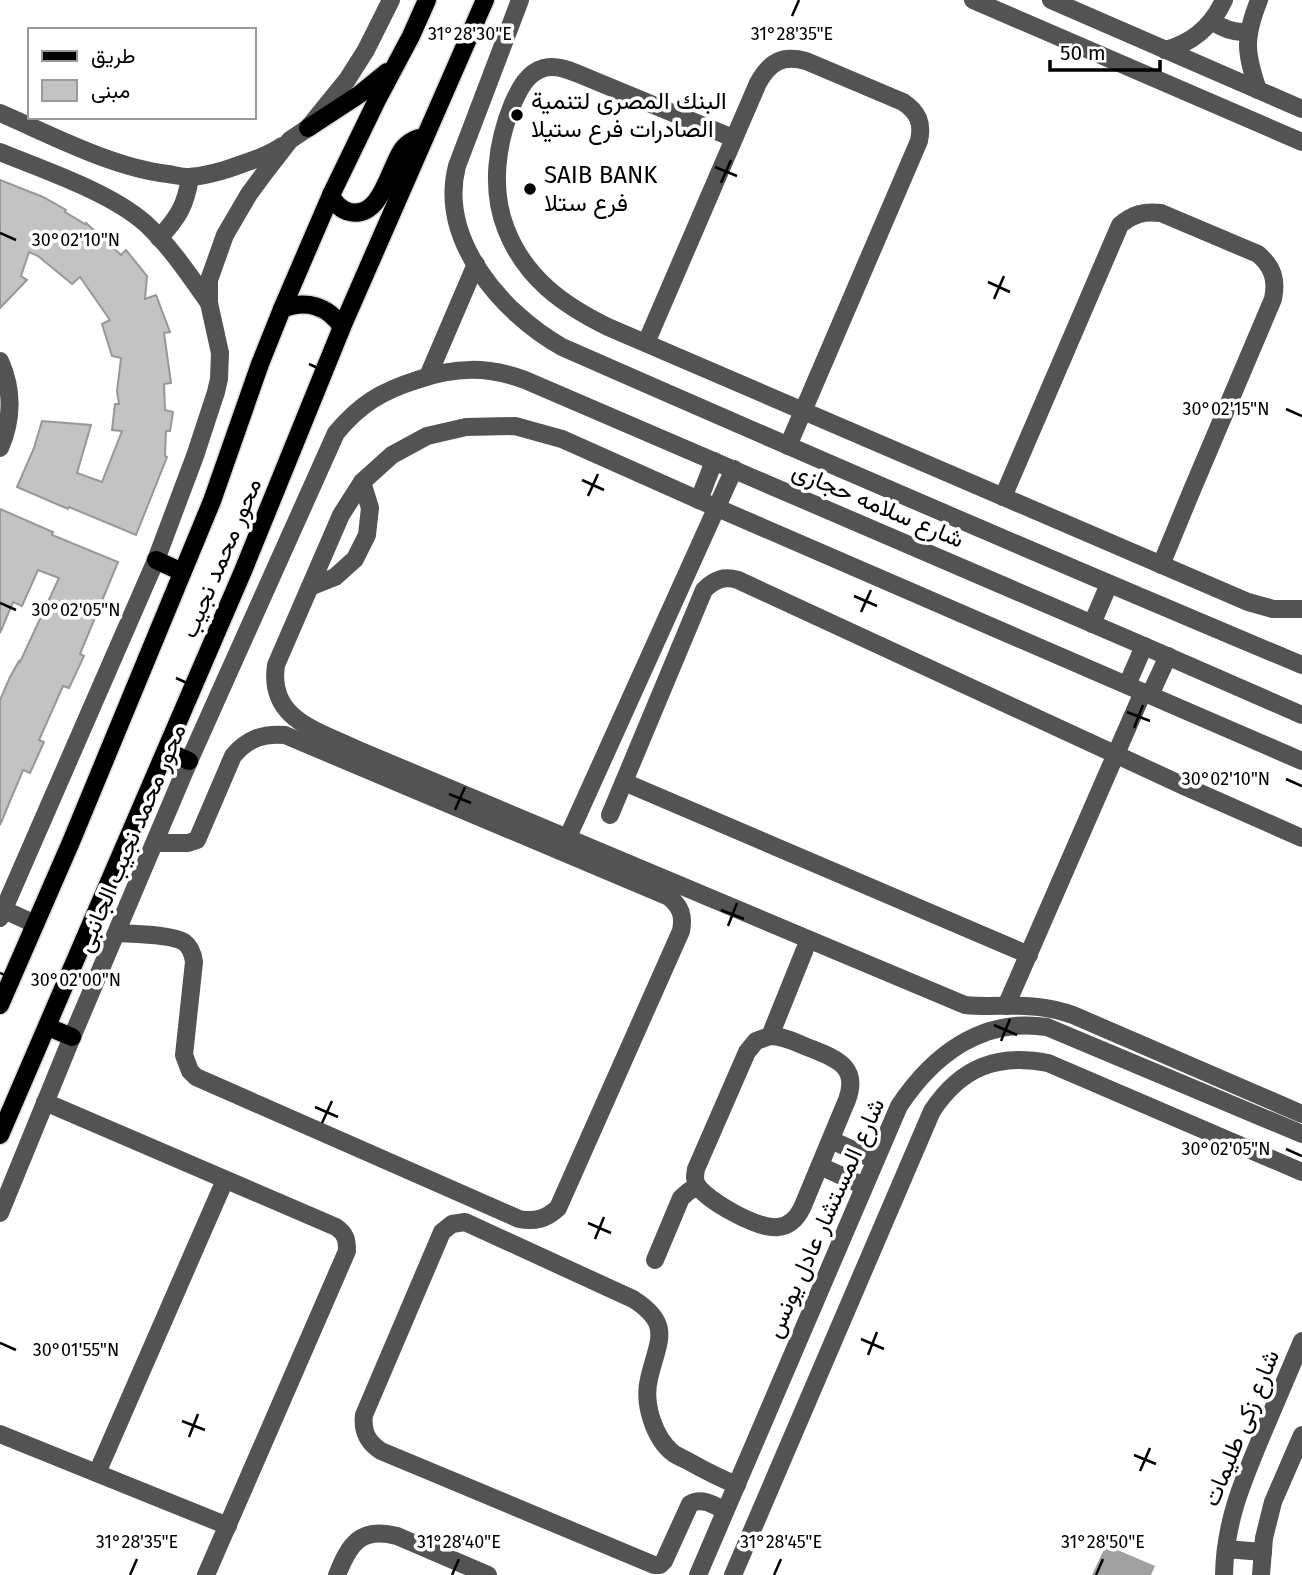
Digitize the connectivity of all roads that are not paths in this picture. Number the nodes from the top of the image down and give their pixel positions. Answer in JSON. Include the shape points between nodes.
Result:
{"nodes":[{"id":1,"x":391,"y":0,"type":"edge"},
{"id":2,"x":426,"y":0,"type":"edge"},
{"id":3,"x":485,"y":0,"type":"edge"},
{"id":4,"x":520,"y":0,"type":"edge"},
{"id":5,"x":974,"y":0,"type":"edge"},
{"id":6,"x":1048,"y":0,"type":"edge"},
{"id":7,"x":1224,"y":0,"type":"edge"},
{"id":8,"x":1259,"y":0,"type":"edge"},
{"id":9,"x":1212,"y":21,"type":"junction"},
{"id":10,"x":1034,"y":26,"type":"junction"},
{"id":11,"x":1248,"y":32,"type":"junction"},
{"id":12,"x":1165,"y":50,"type":"junction"},
{"id":13,"x":395,"y":65,"type":"junction"},
{"id":14,"x":1258,"y":90,"type":"junction"},
{"id":15,"x":1302,"y":109,"type":"edge"},
{"id":16,"x":0,"y":113,"type":"edge"},
{"id":17,"x":308,"y":128,"type":"junction"},
{"id":18,"x":425,"y":137,"type":"junction"},
{"id":19,"x":733,"y":138,"type":"junction"},
{"id":20,"x":290,"y":141,"type":"junction"},
{"id":21,"x":1302,"y":142,"type":"edge"},
{"id":22,"x":0,"y":152,"type":"edge"},
{"id":23,"x":190,"y":177,"type":"junction"},
{"id":24,"x":331,"y":195,"type":"junction"},
{"id":25,"x":159,"y":238,"type":"junction"},
{"id":26,"x":476,"y":264,"type":"junction"},
{"id":27,"x":209,"y":303,"type":"junction"},
{"id":28,"x":282,"y":309,"type":"junction"},
{"id":29,"x":342,"y":327,"type":"junction"},
{"id":30,"x":646,"y":343,"type":"junction"},
{"id":31,"x":0,"y":360,"type":"edge"},
{"id":32,"x":428,"y":376,"type":"junction"},
{"id":33,"x":803,"y":411,"type":"junction"},
{"id":34,"x":788,"y":446,"type":"junction"},
{"id":35,"x":0,"y":448,"type":"edge"},
{"id":36,"x":714,"y":461,"type":"junction"},
{"id":37,"x":734,"y":469,"type":"junction"},
{"id":38,"x":362,"y":482,"type":"junction"},
{"id":39,"x":1003,"y":497,"type":"junction"},
{"id":40,"x":699,"y":500,"type":"junction"},
{"id":41,"x":717,"y":508,"type":"junction"},
{"id":42,"x":156,"y":560,"type":"junction"},
{"id":43,"x":1161,"y":565,"type":"junction"},
{"id":44,"x":182,"y":572,"type":"junction"},
{"id":45,"x":1109,"y":584,"type":"junction"},
{"id":46,"x":310,"y":587,"type":"junction"},
{"id":47,"x":1302,"y":609,"type":"edge"},
{"id":48,"x":1092,"y":624,"type":"junction"},
{"id":49,"x":1144,"y":646,"type":"junction"},
{"id":50,"x":1168,"y":656,"type":"junction"},
{"id":51,"x":1302,"y":665,"type":"edge"},
{"id":52,"x":1140,"y":691,"type":"junction"},
{"id":53,"x":1302,"y":715,"type":"edge"},
{"id":54,"x":166,"y":751,"type":"junction"},
{"id":55,"x":1116,"y":754,"type":"junction"},
{"id":56,"x":189,"y":761,"type":"junction"},
{"id":57,"x":1302,"y":761,"type":"edge"},
{"id":58,"x":624,"y":782,"type":"junction"},
{"id":59,"x":610,"y":815,"type":"dead end"},
{"id":60,"x":1302,"y":838,"type":"edge"},
{"id":61,"x":568,"y":839,"type":"junction"},
{"id":62,"x":155,"y":843,"type":"junction"},
{"id":63,"x":1,"y":912,"type":"edge"},
{"id":64,"x":35,"y":924,"type":"junction"},
{"id":65,"x":117,"y":933,"type":"junction"},
{"id":66,"x":805,"y":949,"type":"dead end"},
{"id":67,"x":1028,"y":955,"type":"junction"},
{"id":68,"x":0,"y":1005,"type":"edge"},
{"id":69,"x":1006,"y":1006,"type":"junction"},
{"id":70,"x":48,"y":1027,"type":"junction"},
{"id":71,"x":770,"y":1036,"type":"junction"},
{"id":72,"x":72,"y":1037,"type":"junction"},
{"id":73,"x":45,"y":1102,"type":"junction"},
{"id":74,"x":1302,"y":1114,"type":"edge"},
{"id":75,"x":888,"y":1130,"type":"junction"},
{"id":76,"x":1302,"y":1134,"type":"edge"},
{"id":77,"x":0,"y":1135,"type":"edge"},
{"id":78,"x":831,"y":1140,"type":"junction"},
{"id":79,"x":918,"y":1143,"type":"junction"},
{"id":80,"x":875,"y":1160,"type":"junction"},
{"id":81,"x":820,"y":1166,"type":"junction"},
{"id":82,"x":1302,"y":1172,"type":"edge"},
{"id":83,"x":225,"y":1180,"type":"junction"},
{"id":84,"x":698,"y":1186,"type":"junction"},
{"id":85,"x":864,"y":1186,"type":"junction"},
{"id":86,"x":0,"y":1213,"type":"edge"},
{"id":87,"x":655,"y":1259,"type":"dead end"},
{"id":88,"x":1302,"y":1341,"type":"edge"},
{"id":89,"x":0,"y":1434,"type":"edge"},
{"id":90,"x":1302,"y":1435,"type":"edge"},
{"id":91,"x":97,"y":1473,"type":"junction"},
{"id":92,"x":737,"y":1485,"type":"junction"},
{"id":93,"x":726,"y":1511,"type":"junction"},
{"id":94,"x":228,"y":1526,"type":"junction"},
{"id":95,"x":1226,"y":1549,"type":"junction"},
{"id":96,"x":1263,"y":1552,"type":"junction"},
{"id":97,"x":477,"y":1573,"type":"edge"},
{"id":98,"x":206,"y":1575,"type":"edge"},
{"id":99,"x":337,"y":1575,"type":"edge"},
{"id":100,"x":698,"y":1575,"type":"edge"},
{"id":101,"x":733,"y":1575,"type":"edge"},
{"id":102,"x":1224,"y":1575,"type":"edge"},
{"id":103,"x":1261,"y":1575,"type":"edge"}],
"edges":[{"from":1,"to":17,"type":"street","via":[[347,80]]},
{"from":2,"to":13,"type":"main road","name":"محور محمد نجيب"},
{"from":3,"to":18,"type":"main road","name":"محور محمد نجيب"},
{"from":4,"to":26,"type":"street","via":[[454,178],[455,214]]},
{"from":5,"to":10,"type":"street"},
{"from":6,"to":10,"type":"street"},
{"from":6,"to":12,"type":"street"},
{"from":7,"to":9,"type":"street"},
{"from":8,"to":11,"type":"street"},
{"from":9,"to":11,"type":"street","via":[[1225,29]]},
{"from":9,"to":12,"type":"street","via":[[1191,40]]},
{"from":10,"to":21,"type":"street"},
{"from":11,"to":14,"type":"street","via":[[1247,53]]},
{"from":12,"to":14,"type":"street"},
{"from":13,"to":17,"type":"main road"},
{"from":13,"to":24,"type":"main road","name":"محور محمد نجيب"},
{"from":14,"to":15,"type":"street"},
{"from":16,"to":23,"type":"street","via":[[133,168]]},
{"from":17,"to":20,"type":"street"},
{"from":18,"to":24,"type":"main road","via":[[404,147],[368,210],[349,212]]},
{"from":18,"to":29,"type":"main road","name":"محور محمد نجيب"},
{"from":19,"to":30,"type":"street"},
{"from":19,"to":30,"type":"street","via":[[560,68],[544,68],[529,75],[505,123],[499,146],[499,206],[519,254],[557,298]]},
{"from":19,"to":33,"type":"street","via":[[764,72],[783,59],[806,61],[903,102],[919,118],[919,141]]},
{"from":20,"to":23,"type":"street","via":[[254,160]]},
{"from":20,"to":27,"type":"street","via":[[249,194],[225,235],[209,280]]},
{"from":22,"to":25,"type":"street","via":[[114,202]]},
{"from":23,"to":25,"type":"street","via":[[182,209]]},
{"from":24,"to":28,"type":"main road","name":"محور محمد نجيب"},
{"from":25,"to":27,"type":"street"},
{"from":26,"to":32,"type":"street"},
{"from":26,"to":34,"type":"street","name":"شارع سلامه حجازى","via":[[500,299],[529,326],[562,347]]},
{"from":27,"to":42,"type":"street","via":[[220,353],[219,379]]},
{"from":28,"to":29,"type":"main road","via":[[316,306]]},
{"from":28,"to":44,"type":"main road","name":"محور محمد نجيب"},
{"from":29,"to":54,"type":"main road","name":"محور محمد نجيب"},
{"from":30,"to":33,"type":"street"},
{"from":31,"to":35,"type":"street","via":[[10,396],[10,416]]},
{"from":32,"to":36,"type":"street","name":"شارع سلامه حجازى","via":[[469,369],[511,375]]},
{"from":32,"to":56,"type":"street","name":"محور محمد نجيب الجانبى","via":[[371,399],[336,433]]},
{"from":33,"to":34,"type":"street"},
{"from":33,"to":39,"type":"street"},
{"from":34,"to":45,"type":"street","name":"شارع سلامه حجازى"},
{"from":36,"to":37,"type":"street","name":"شارع سلامه حجازى"},
{"from":36,"to":40,"type":"street"},
{"from":37,"to":41,"type":"street"},
{"from":37,"to":48,"type":"street","name":"شارع سلامه حجازى"},
{"from":38,"to":40,"type":"street","via":[[392,455],[428,436],[466,427],[515,426],[562,439]]},
{"from":38,"to":46,"type":"street","via":[[341,515]]},
{"from":38,"to":46,"type":"street","via":[[370,508],[367,535],[355,559],[335,577]]},
{"from":39,"to":43,"type":"street"},
{"from":39,"to":43,"type":"street","via":[[1120,225],[1138,213],[1161,214],[1258,254],[1272,269],[1273,299]]},
{"from":40,"to":41,"type":"street"},
{"from":41,"to":52,"type":"street"},
{"from":41,"to":61,"type":"street"},
{"from":42,"to":44,"type":"main road"},
{"from":42,"to":63,"type":"street"},
{"from":43,"to":47,"type":"street","via":[[1248,602],[1273,609]]},
{"from":44,"to":64,"type":"main road","name":"محور محمد نجيب"},
{"from":45,"to":48,"type":"street"},
{"from":45,"to":51,"type":"street","name":"شارع سلامه حجازى"},
{"from":46,"to":61,"type":"street","via":[[274,675],[278,696],[289,714],[355,749]]},
{"from":48,"to":49,"type":"street","name":"شارع سلامه حجازى"},
{"from":49,"to":50,"type":"street","name":"شارع سلامه حجازى"},
{"from":49,"to":52,"type":"street"},
{"from":50,"to":52,"type":"street"},
{"from":50,"to":53,"type":"street","name":"شارع سلامه حجازى"},
{"from":52,"to":55,"type":"street"},
{"from":52,"to":57,"type":"street"},
{"from":54,"to":56,"type":"main road"},
{"from":54,"to":70,"type":"main road","name":"محور محمد نجيب"},
{"from":55,"to":58,"type":"street","via":[[738,580],[719,578],[704,590]]},
{"from":55,"to":60,"type":"street"},
{"from":55,"to":67,"type":"street"},
{"from":56,"to":62,"type":"street","name":"محور محمد نجيب الجانبى"},
{"from":58,"to":59,"type":"street"},
{"from":58,"to":67,"type":"street"},
{"from":61,"to":69,"type":"street","via":[[965,1005]]},
{"from":62,"to":65,"type":"street","name":"محور محمد نجيب الجانبى"},
{"from":62,"to":65,"type":"street","via":[[197,839],[233,756],[250,740],[273,734],[669,897],[677,904],[683,922],[558,1208],[541,1220],[530,1221],[196,1077],[184,1055],[194,962],[191,950],[176,938]]},
{"from":63,"to":64,"type":"street"},
{"from":64,"to":68,"type":"main road","name":"محور محمد نجيب"},
{"from":65,"to":72,"type":"street","name":"محور محمد نجيب الجانبى"},
{"from":66,"to":71,"type":"street"},
{"from":67,"to":69,"type":"street"},
{"from":69,"to":74,"type":"street","via":[[1046,1007],[1073,1015]]},
{"from":70,"to":72,"type":"main road"},
{"from":70,"to":77,"type":"main road","name":"محور محمد نجيب"},
{"from":71,"to":78,"type":"street","via":[[784,1037],[834,1058],[848,1072],[850,1091]]},
{"from":71,"to":84,"type":"street","via":[[756,1041],[747,1052],[696,1169]]},
{"from":72,"to":73,"type":"street","name":"محور محمد نجيب الجانبى"},
{"from":73,"to":83,"type":"street"},
{"from":73,"to":86,"type":"street","name":"محور محمد نجيب الجانبى"},
{"from":75,"to":76,"type":"street","name":"شارع المستشار عادل يونس","via":[[914,1084],[952,1049],[1000,1028],[1031,1024],[1062,1032]]},
{"from":75,"to":79,"type":"street"},
{"from":75,"to":80,"type":"street","name":"شارع المستشار عادل يونس"},
{"from":78,"to":80,"type":"street"},
{"from":78,"to":81,"type":"street"},
{"from":79,"to":82,"type":"street","via":[[941,1097],[969,1072],[1008,1059],[1028,1059],[1048,1063]]},
{"from":79,"to":101,"type":"street"},
{"from":80,"to":85,"type":"street","name":"شارع المستشار عادل يونس"},
{"from":81,"to":84,"type":"street","via":[[797,1217],[779,1227],[737,1215]]},
{"from":81,"to":85,"type":"street"},
{"from":83,"to":91,"type":"street"},
{"from":83,"to":94,"type":"street","via":[[337,1227],[347,1238],[347,1251]]},
{"from":84,"to":87,"type":"street","via":[[681,1198]]},
{"from":85,"to":92,"type":"street","name":"شارع المستشار عادل يونس"},
{"from":88,"to":95,"type":"street","name":"شارع زكى طليمات","via":[[1238,1491]]},
{"from":89,"to":91,"type":"street"},
{"from":90,"to":96,"type":"street","via":[[1273,1502]]},
{"from":91,"to":94,"type":"street"},
{"from":92,"to":93,"type":"street","name":"شارع المستشار عادل يونس"},
{"from":92,"to":93,"type":"street","via":[[673,1453],[656,1432],[648,1407],[648,1381],[660,1340],[648,1308],[465,1222],[442,1232],[364,1415],[363,1426],[372,1445],[654,1565],[664,1561],[690,1504],[701,1501]]},
{"from":93,"to":100,"type":"street","name":"شارع المستشار عادل يونس"},
{"from":94,"to":98,"type":"street"},
{"from":95,"to":96,"type":"street"},
{"from":95,"to":102,"type":"street","name":"شارع زكى طليمات"},
{"from":96,"to":103,"type":"street"},
{"from":97,"to":99,"type":"street","via":[[397,1536],[374,1533],[363,1536],[346,1552]]}]}
